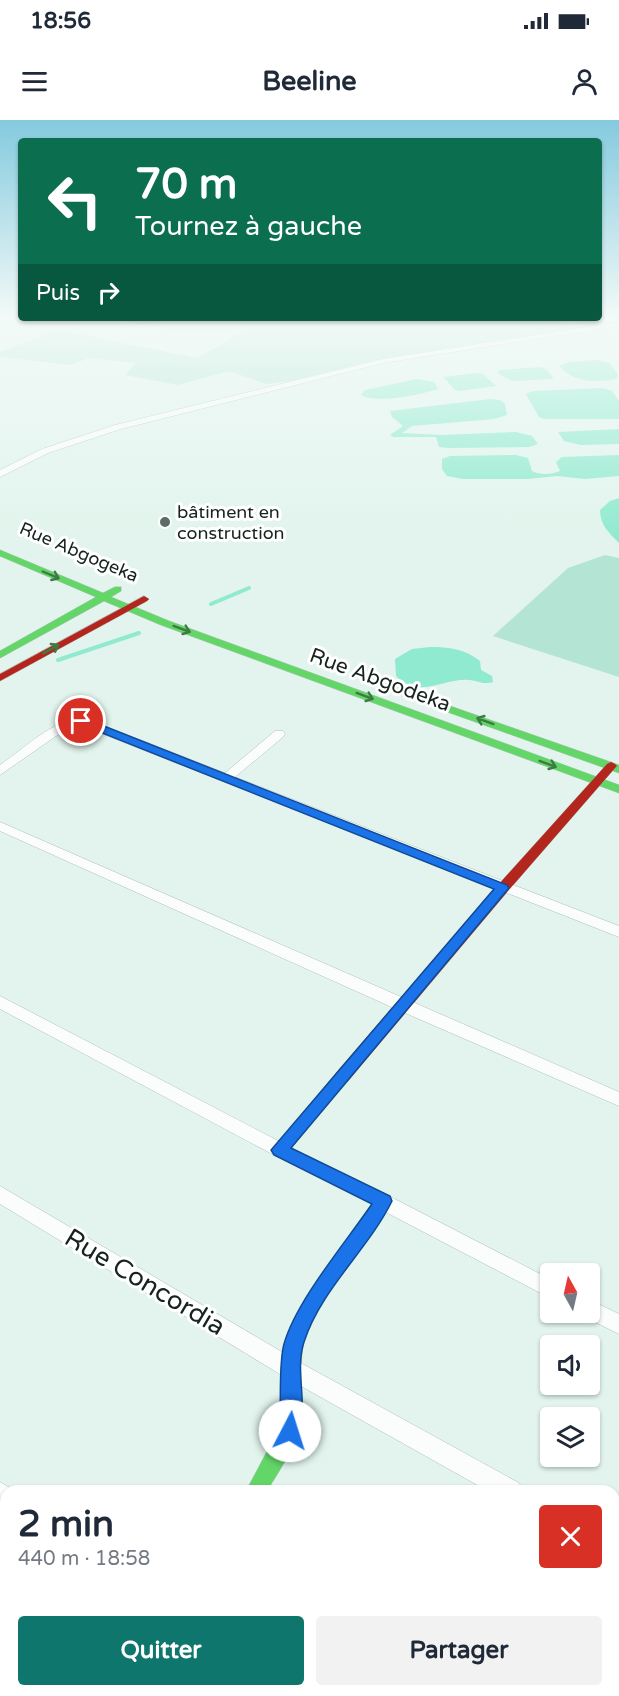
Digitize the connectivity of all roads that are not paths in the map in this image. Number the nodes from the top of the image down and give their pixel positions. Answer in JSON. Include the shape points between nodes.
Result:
{"nodes":[{"id":1,"x":256,"y":393,"type":"edge"},
{"id":2,"x":0,"y":474,"type":"edge"},
{"id":3,"x":0,"y":539,"type":"edge"},
{"id":4,"x":0,"y":553,"type":"edge"},
{"id":5,"x":118,"y":589,"type":"junction"},
{"id":6,"x":102,"y":597,"type":"junction"},
{"id":7,"x":128,"y":607,"type":"junction"},
{"id":8,"x":0,"y":656,"type":"edge"},
{"id":9,"x":358,"y":676,"type":"dead end"},
{"id":10,"x":0,"y":678,"type":"edge"},
{"id":11,"x":279,"y":734,"type":"dead end"},
{"id":12,"x":615,"y":768,"type":"edge"},
{"id":13,"x":0,"y":771,"type":"edge"},
{"id":14,"x":226,"y":778,"type":"junction"},
{"id":15,"x":598,"y":782,"type":"junction"},
{"id":16,"x":619,"y":789,"type":"edge"},
{"id":17,"x":0,"y":826,"type":"edge"},
{"id":18,"x":503,"y":888,"type":"junction"},
{"id":19,"x":619,"y":932,"type":"edge"},
{"id":20,"x":0,"y":1002,"type":"edge"},
{"id":21,"x":402,"y":1005,"type":"junction"},
{"id":22,"x":619,"y":1099,"type":"edge"},
{"id":23,"x":280,"y":1150,"type":"junction"},
{"id":24,"x":0,"y":1194,"type":"edge"},
{"id":25,"x":384,"y":1201,"type":"junction"},
{"id":26,"x":540,"y":1284,"type":"edge"},
{"id":27,"x":600,"y":1315,"type":"edge"},
{"id":28,"x":619,"y":1325,"type":"edge"},
{"id":29,"x":291,"y":1369,"type":"junction"},
{"id":30,"x":259,"y":1485,"type":"edge"},
{"id":31,"x":500,"y":1485,"type":"edge"}],
"edges":[{"from":1,"to":2,"type":"street","via":[[118,427],[53,448]]},
{"from":3,"to":5,"type":"main road","name":"Rue Abgogeka"},
{"from":4,"to":6,"type":"main road","name":"Rue Abgogeka","one_way":true},
{"from":5,"to":6,"type":"main road"},
{"from":5,"to":7,"type":"main road","name":"Rue Abgogeka","via":[[149,601]]},
{"from":6,"to":7,"type":"main road","name":"Rue Abgogeka"},
{"from":6,"to":8,"type":"main road"},
{"from":10,"to":7,"type":"main road","one_way":true},
{"from":7,"to":15,"type":"main road","name":"Rue Abgodeka","one_way":true},
{"from":12,"to":9,"type":"main road","name":"Rue Abgodeka","one_way":true},
{"from":11,"to":14,"type":"street"},
{"from":12,"to":15,"type":"main road"},
{"from":13,"to":14,"type":"street","via":[[50,735],[81,721]]},
{"from":14,"to":18,"type":"street"},
{"from":15,"to":16,"type":"main road","name":"Rue Abgodeka"},
{"from":15,"to":18,"type":"main road"},
{"from":17,"to":21,"type":"street"},
{"from":18,"to":19,"type":"street"},
{"from":18,"to":21,"type":"main road"},
{"from":20,"to":23,"type":"street"},
{"from":21,"to":22,"type":"street"},
{"from":21,"to":23,"type":"main road"},
{"from":23,"to":25,"type":"main road"},
{"from":24,"to":29,"type":"street","name":"Rue Concordia"},
{"from":25,"to":26,"type":"street"},
{"from":25,"to":29,"type":"main road","via":[[299,1328]]},
{"from":27,"to":28,"type":"street"},
{"from":29,"to":30,"type":"main road","via":[[290,1431]]},
{"from":29,"to":31,"type":"street","name":"Rue Concordia"}]}
